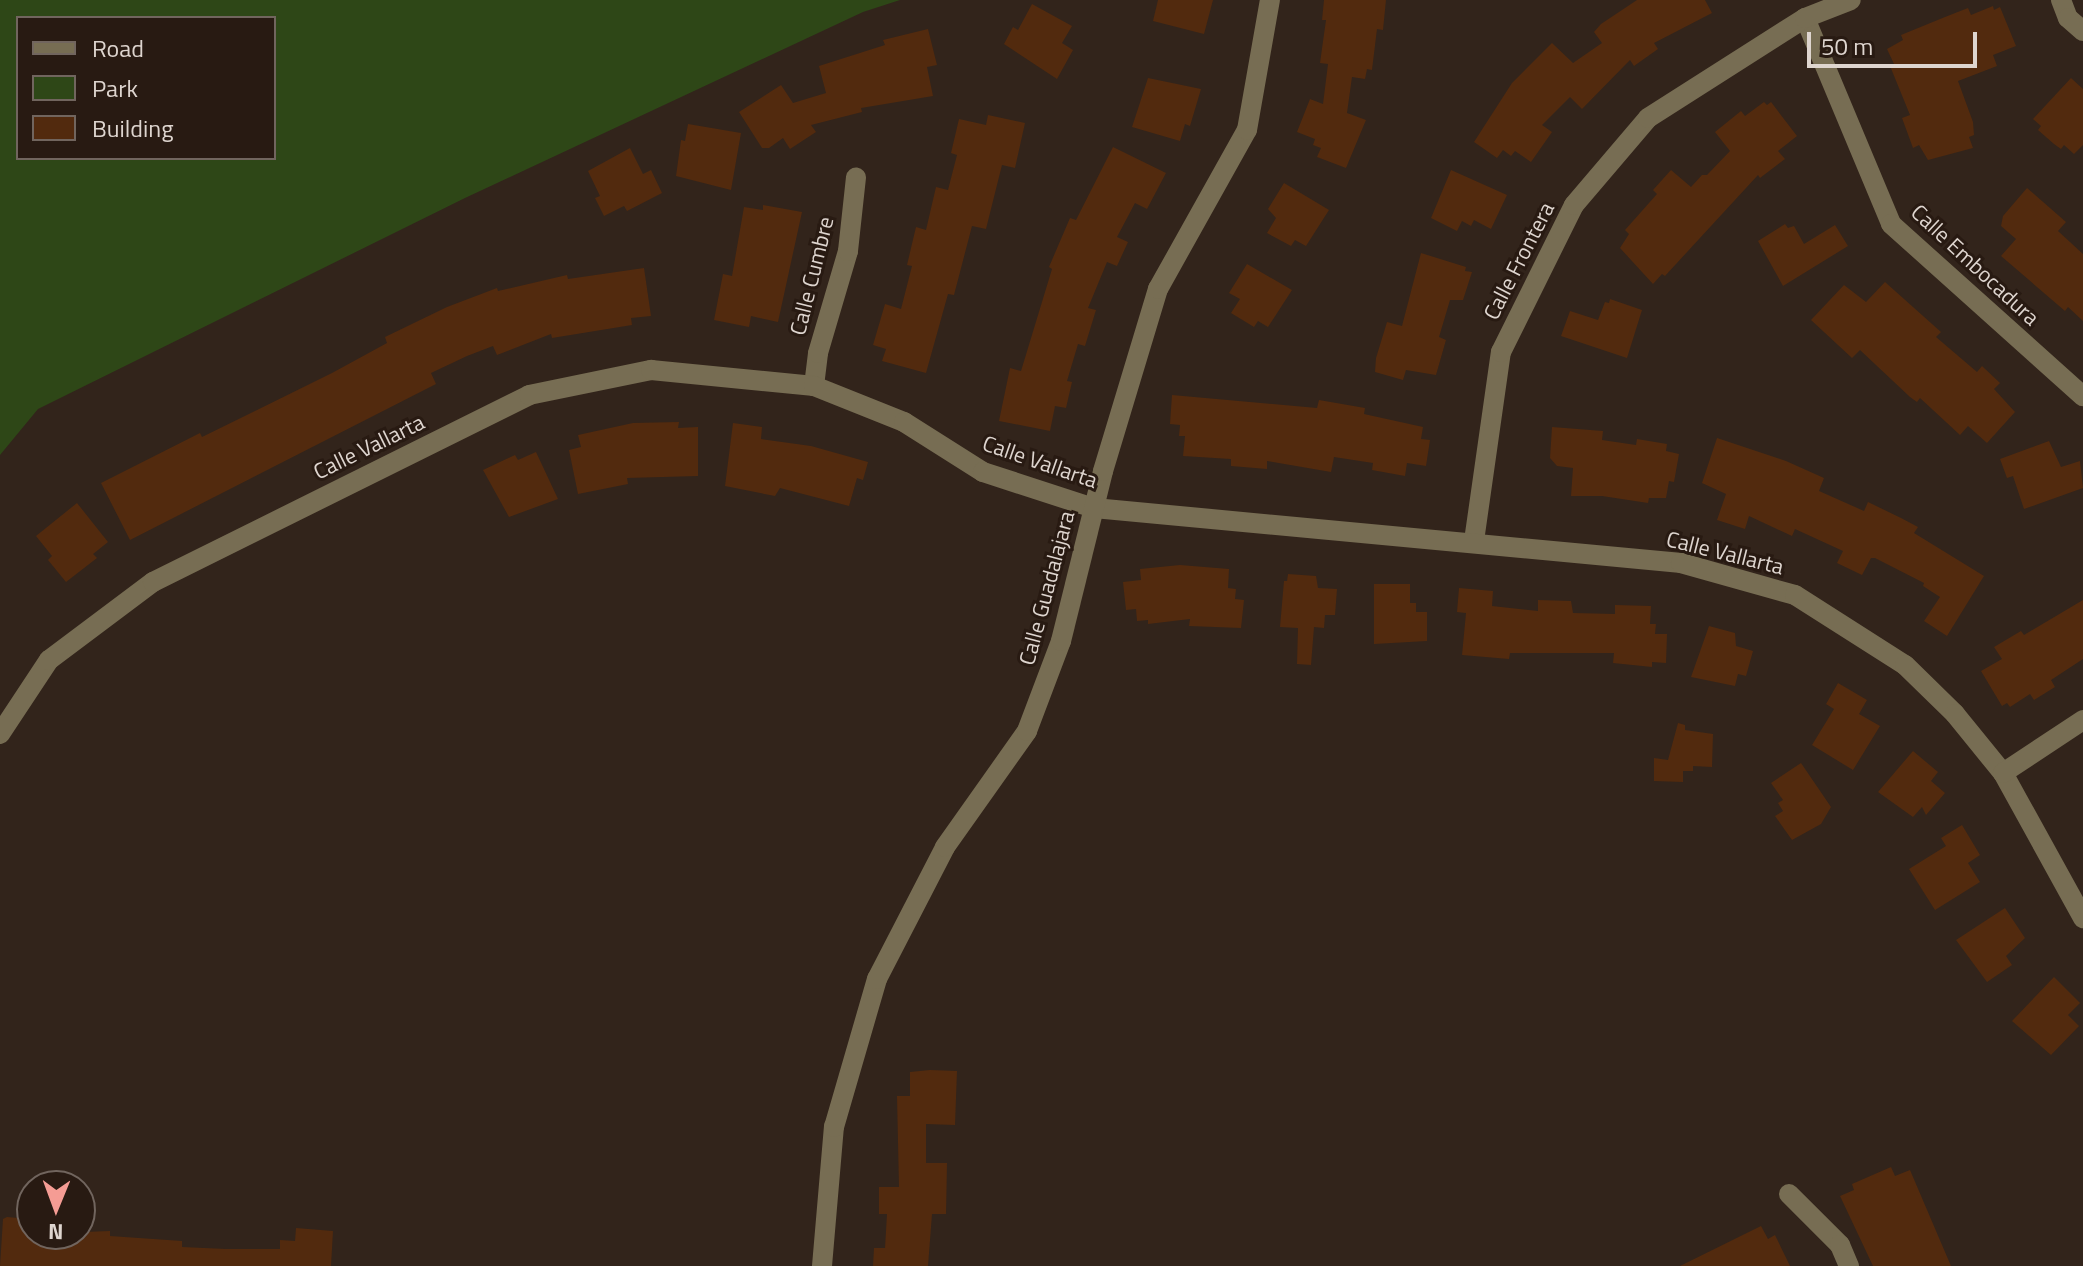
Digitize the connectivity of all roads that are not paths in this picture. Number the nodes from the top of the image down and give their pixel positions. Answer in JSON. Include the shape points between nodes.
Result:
{"nodes":[{"id":1,"x":1270,"y":0,"type":"edge"},
{"id":2,"x":1851,"y":0,"type":"edge"},
{"id":3,"x":2061,"y":0,"type":"edge"},
{"id":4,"x":1805,"y":18,"type":"junction"},
{"id":5,"x":2083,"y":31,"type":"edge"},
{"id":6,"x":856,"y":177,"type":"dead end"},
{"id":7,"x":814,"y":386,"type":"junction"},
{"id":8,"x":2083,"y":396,"type":"edge"},
{"id":9,"x":1094,"y":508,"type":"junction"},
{"id":10,"x":1474,"y":541,"type":"junction"},
{"id":11,"x":2083,"y":720,"type":"edge"},
{"id":12,"x":0,"y":734,"type":"edge"},
{"id":13,"x":2003,"y":773,"type":"junction"},
{"id":14,"x":2083,"y":918,"type":"edge"},
{"id":15,"x":1789,"y":1194,"type":"dead end"},
{"id":16,"x":822,"y":1266,"type":"edge"},
{"id":17,"x":1849,"y":1266,"type":"edge"}],
"edges":[{"from":1,"to":9,"type":"street","name":"Calle Guadalajara","via":[[1247,130],[1158,289]]},
{"from":2,"to":4,"type":"street","name":"Calle Frontera"},
{"from":3,"to":5,"type":"street","via":[[2068,18]]},
{"from":4,"to":8,"type":"street","name":"Calle Embocadura","via":[[1891,224]]},
{"from":4,"to":10,"type":"street","name":"Calle Frontera","via":[[1648,118],[1574,205],[1501,352]]},
{"from":6,"to":7,"type":"street","name":"Calle Cumbre","via":[[848,251],[818,353]]},
{"from":7,"to":9,"type":"street","name":"Calle Vallarta","via":[[904,422],[983,472]]},
{"from":7,"to":12,"type":"street","name":"Calle Vallarta","via":[[651,370],[529,395],[153,582],[49,660]]},
{"from":9,"to":10,"type":"street","name":"Calle Vallarta"},
{"from":9,"to":16,"type":"street","name":"Calle Guadalajara","via":[[1061,641],[1027,731],[945,847],[877,979],[834,1127]]},
{"from":10,"to":13,"type":"street","name":"Calle Vallarta","via":[[1681,563],[1795,595],[1905,665],[1955,714]]},
{"from":11,"to":13,"type":"street"},
{"from":13,"to":14,"type":"street","name":"Calle Vallarta"},
{"from":15,"to":17,"type":"street","via":[[1840,1245]]}]}
